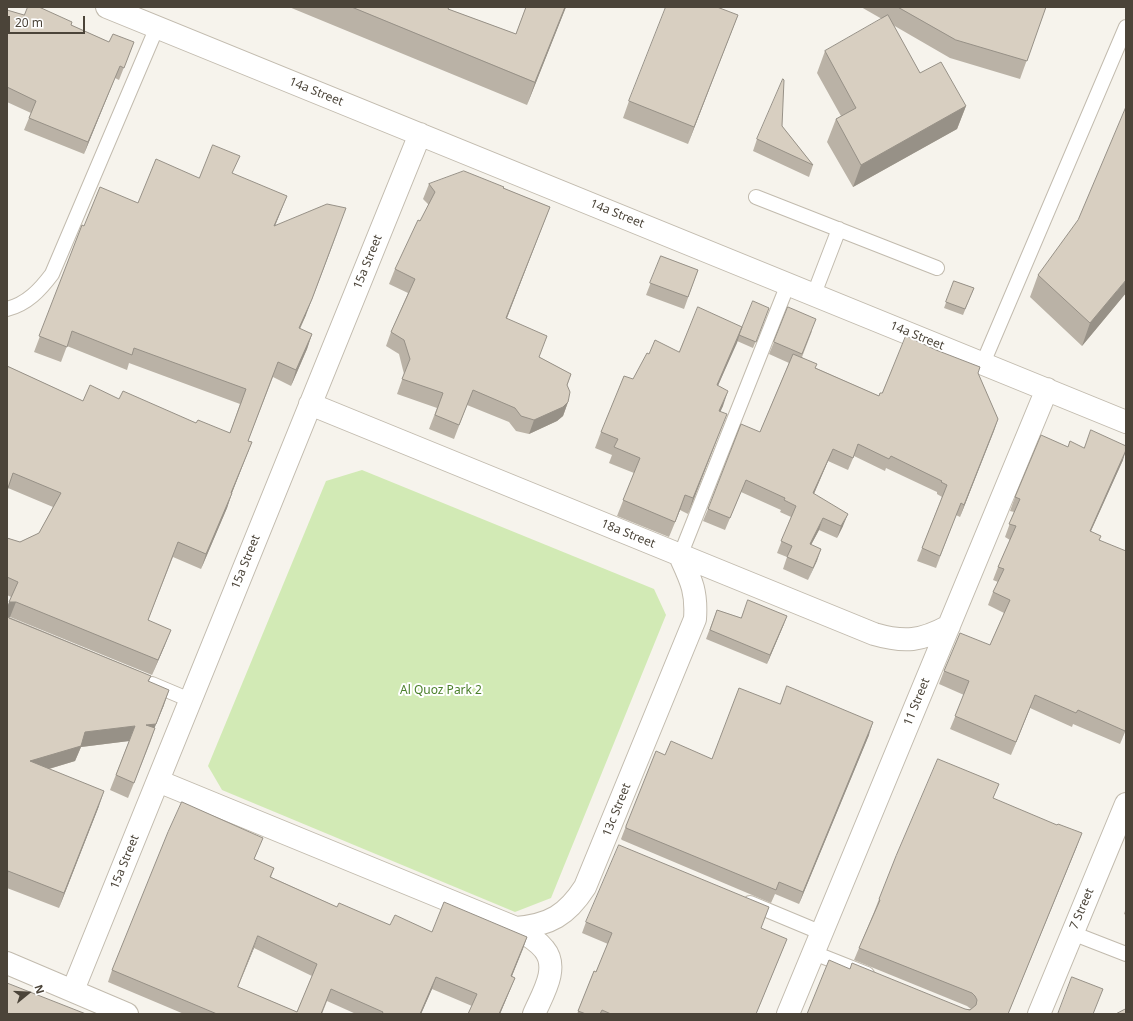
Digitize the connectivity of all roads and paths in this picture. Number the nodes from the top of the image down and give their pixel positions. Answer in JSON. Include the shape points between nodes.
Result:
{"nodes":[{"id":1,"x":107,"y":7,"type":"edge"},
{"id":2,"x":157,"y":27,"type":"junction"},
{"id":3,"x":1126,"y":27,"type":"edge"},
{"id":4,"x":420,"y":134,"type":"junction"},
{"id":5,"x":756,"y":197,"type":"dead end"},
{"id":6,"x":839,"y":230,"type":"junction"},
{"id":7,"x":938,"y":268,"type":"dead end"},
{"id":8,"x":788,"y":284,"type":"junction"},
{"id":9,"x":814,"y":294,"type":"junction"},
{"id":10,"x":7,"y":308,"type":"edge"},
{"id":11,"x":983,"y":363,"type":"junction"},
{"id":12,"x":1047,"y":389,"type":"junction"},
{"id":13,"x":310,"y":404,"type":"junction"},
{"id":14,"x":1126,"y":422,"type":"edge"},
{"id":15,"x":680,"y":556,"type":"junction"},
{"id":16,"x":949,"y":626,"type":"junction"},
{"id":17,"x":139,"y":679,"type":"edge"},
{"id":18,"x":190,"y":700,"type":"junction"},
{"id":19,"x":158,"y":781,"type":"junction"},
{"id":20,"x":1126,"y":804,"type":"edge"},
{"id":21,"x":735,"y":897,"type":"edge"},
{"id":22,"x":516,"y":928,"type":"junction"},
{"id":23,"x":822,"y":933,"type":"junction"},
{"id":24,"x":1072,"y":933,"type":"junction"},
{"id":25,"x":814,"y":953,"type":"junction"},
{"id":26,"x":1126,"y":954,"type":"edge"},
{"id":27,"x":7,"y":963,"type":"edge"},
{"id":28,"x":878,"y":979,"type":"edge"},
{"id":29,"x":73,"y":990,"type":"junction"},
{"id":30,"x":127,"y":1014,"type":"edge"},
{"id":31,"x":534,"y":1014,"type":"edge"},
{"id":32,"x":788,"y":1014,"type":"edge"},
{"id":33,"x":1039,"y":1014,"type":"edge"}],
"edges":[{"from":1,"to":2,"type":"street","name":"14a Street"},
{"from":2,"to":4,"type":"street","name":"14a Street"},
{"from":2,"to":10,"type":"lane","via":[[52,274],[42,288],[29,299]]},
{"from":3,"to":11,"type":"lane"},
{"from":4,"to":8,"type":"street","name":"14a Street"},
{"from":4,"to":13,"type":"street","name":"15a Street"},
{"from":5,"to":6,"type":"lane"},
{"from":6,"to":7,"type":"lane"},
{"from":6,"to":9,"type":"lane"},
{"from":8,"to":9,"type":"street","name":"14a Street"},
{"from":8,"to":15,"type":"lane"},
{"from":9,"to":11,"type":"street","name":"14a Street"},
{"from":11,"to":12,"type":"street","name":"14a Street"},
{"from":12,"to":14,"type":"street","name":"14a Street"},
{"from":12,"to":16,"type":"street","name":"11 Street"},
{"from":13,"to":15,"type":"street","name":"18a Street"},
{"from":13,"to":18,"type":"street","name":"15a Street"},
{"from":15,"to":16,"type":"street","name":"18a Street","via":[[874,634],[893,639],[913,639],[932,635]]},
{"from":15,"to":22,"type":"street","name":"13c Street","via":[[692,584],[696,601],[695,619],[611,845],[576,902],[564,913],[549,922],[533,927]]},
{"from":16,"to":23,"type":"street","name":"11 Street"},
{"from":17,"to":18,"type":"lane"},
{"from":18,"to":19,"type":"street","name":"15a Street"},
{"from":19,"to":22,"type":"street"},
{"from":19,"to":29,"type":"street","name":"15a Street"},
{"from":20,"to":24,"type":"street","name":"7 Street"},
{"from":21,"to":23,"type":"lane"},
{"from":22,"to":31,"type":"street","via":[[545,950],[550,964],[549,979]]},
{"from":23,"to":25,"type":"street","name":"11 Street"},
{"from":24,"to":26,"type":"lane"},
{"from":24,"to":33,"type":"street","name":"7 Street"},
{"from":25,"to":28,"type":"lane"},
{"from":25,"to":32,"type":"street","name":"11 Street"},
{"from":27,"to":29,"type":"street"},
{"from":29,"to":30,"type":"street"}]}
